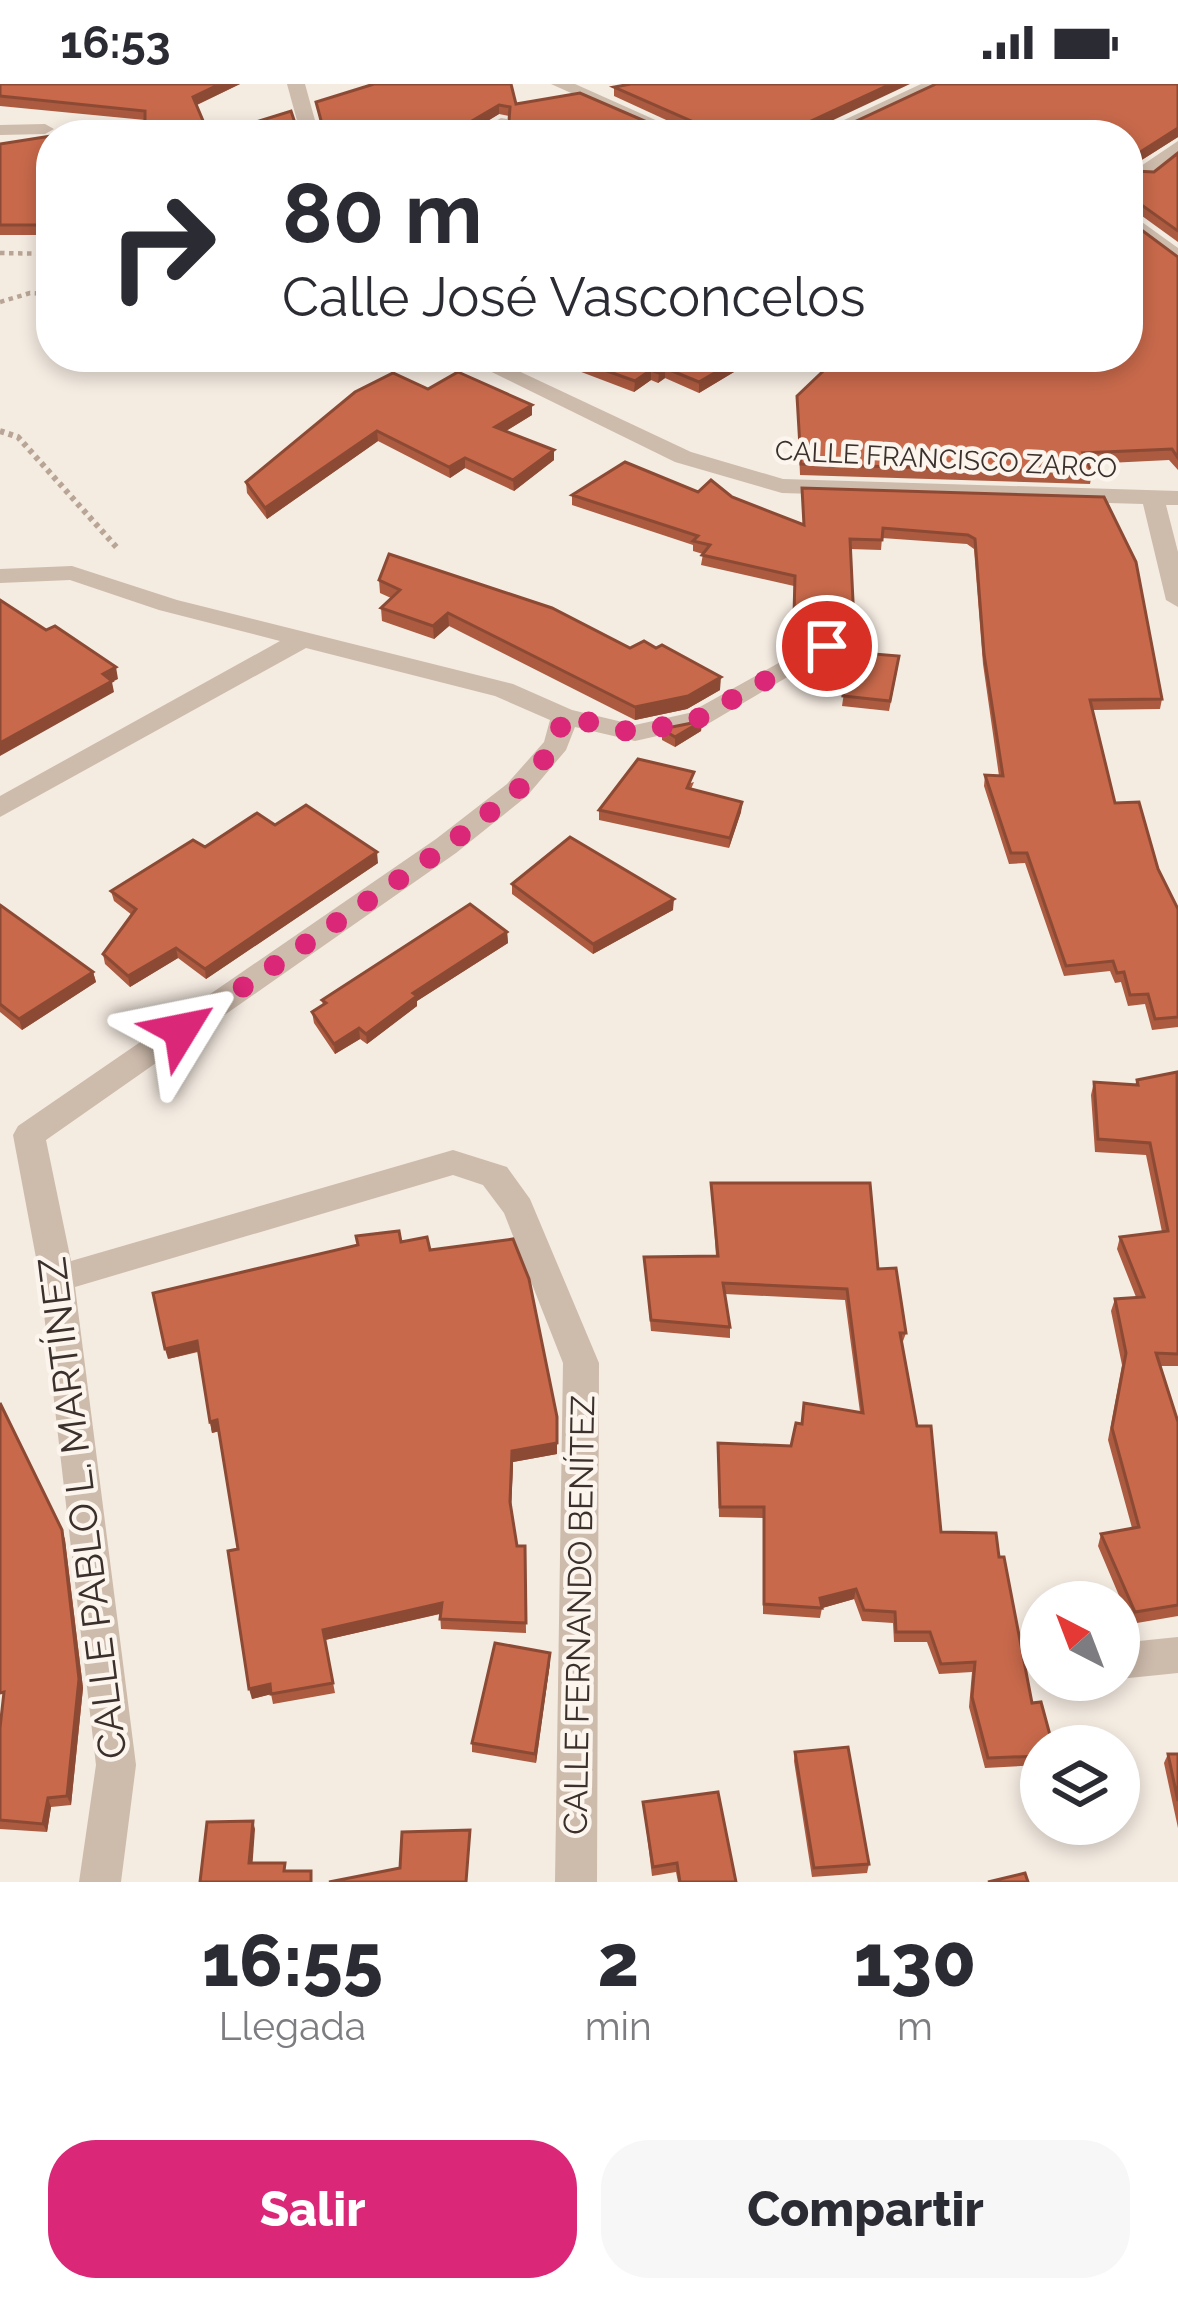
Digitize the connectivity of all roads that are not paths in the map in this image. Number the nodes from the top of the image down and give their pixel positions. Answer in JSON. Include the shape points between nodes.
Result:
{"nodes":[{"id":1,"x":296,"y":84,"type":"edge"},
{"id":2,"x":560,"y":84,"type":"edge"},
{"id":3,"x":936,"y":84,"type":"edge"},
{"id":4,"x":306,"y":120,"type":"edge"},
{"id":5,"x":645,"y":120,"type":"edge"},
{"id":6,"x":862,"y":120,"type":"edge"},
{"id":7,"x":36,"y":129,"type":"edge"},
{"id":8,"x":0,"y":130,"type":"edge"},
{"id":9,"x":1178,"y":146,"type":"edge"},
{"id":10,"x":1143,"y":173,"type":"edge"},
{"id":11,"x":1143,"y":230,"type":"edge"},
{"id":12,"x":1178,"y":259,"type":"edge"},
{"id":13,"x":504,"y":372,"type":"edge"},
{"id":14,"x":1166,"y":498,"type":"edge"},
{"id":15,"x":0,"y":576,"type":"edge"},
{"id":16,"x":1178,"y":600,"type":"edge"},
{"id":17,"x":301,"y":640,"type":"junction"},
{"id":18,"x":827,"y":646,"type":"dead end"},
{"id":19,"x":563,"y":716,"type":"junction"},
{"id":20,"x":0,"y":808,"type":"edge"},
{"id":21,"x":57,"y":1279,"type":"junction"},
{"id":22,"x":1178,"y":1655,"type":"edge"},
{"id":23,"x":1140,"y":1658,"type":"edge"},
{"id":24,"x":100,"y":1882,"type":"edge"},
{"id":25,"x":576,"y":1882,"type":"edge"}],
"edges":[{"from":1,"to":4,"type":"street"},
{"from":2,"to":5,"type":"street"},
{"from":3,"to":6,"type":"street"},
{"from":7,"to":8,"type":"street"},
{"from":9,"to":10,"type":"street"},
{"from":11,"to":12,"type":"street"},
{"from":13,"to":14,"type":"street","name":"CALLE FRANCISCO ZARCO","via":[[683,457],[782,486]]},
{"from":14,"to":16,"type":"street"},
{"from":15,"to":17,"type":"street","via":[[72,573]]},
{"from":17,"to":19,"type":"street","via":[[504,690]]},
{"from":17,"to":20,"type":"street"},
{"from":18,"to":19,"type":"street","via":[[697,719],[635,733]]},
{"from":19,"to":21,"type":"street","name":"CALLE PABLO L. MARTÍNEZ","via":[[557,744],[518,790],[446,847],[29,1135]]},
{"from":21,"to":24,"type":"street","name":"CALLE PABLO L. MARTÍNEZ","via":[[116,1765]]},
{"from":21,"to":25,"type":"street","name":"CALLE FERNANDO BENÍTEZ","via":[[453,1162],[495,1176],[518,1208],[581,1363]]},
{"from":22,"to":23,"type":"street"}]}
